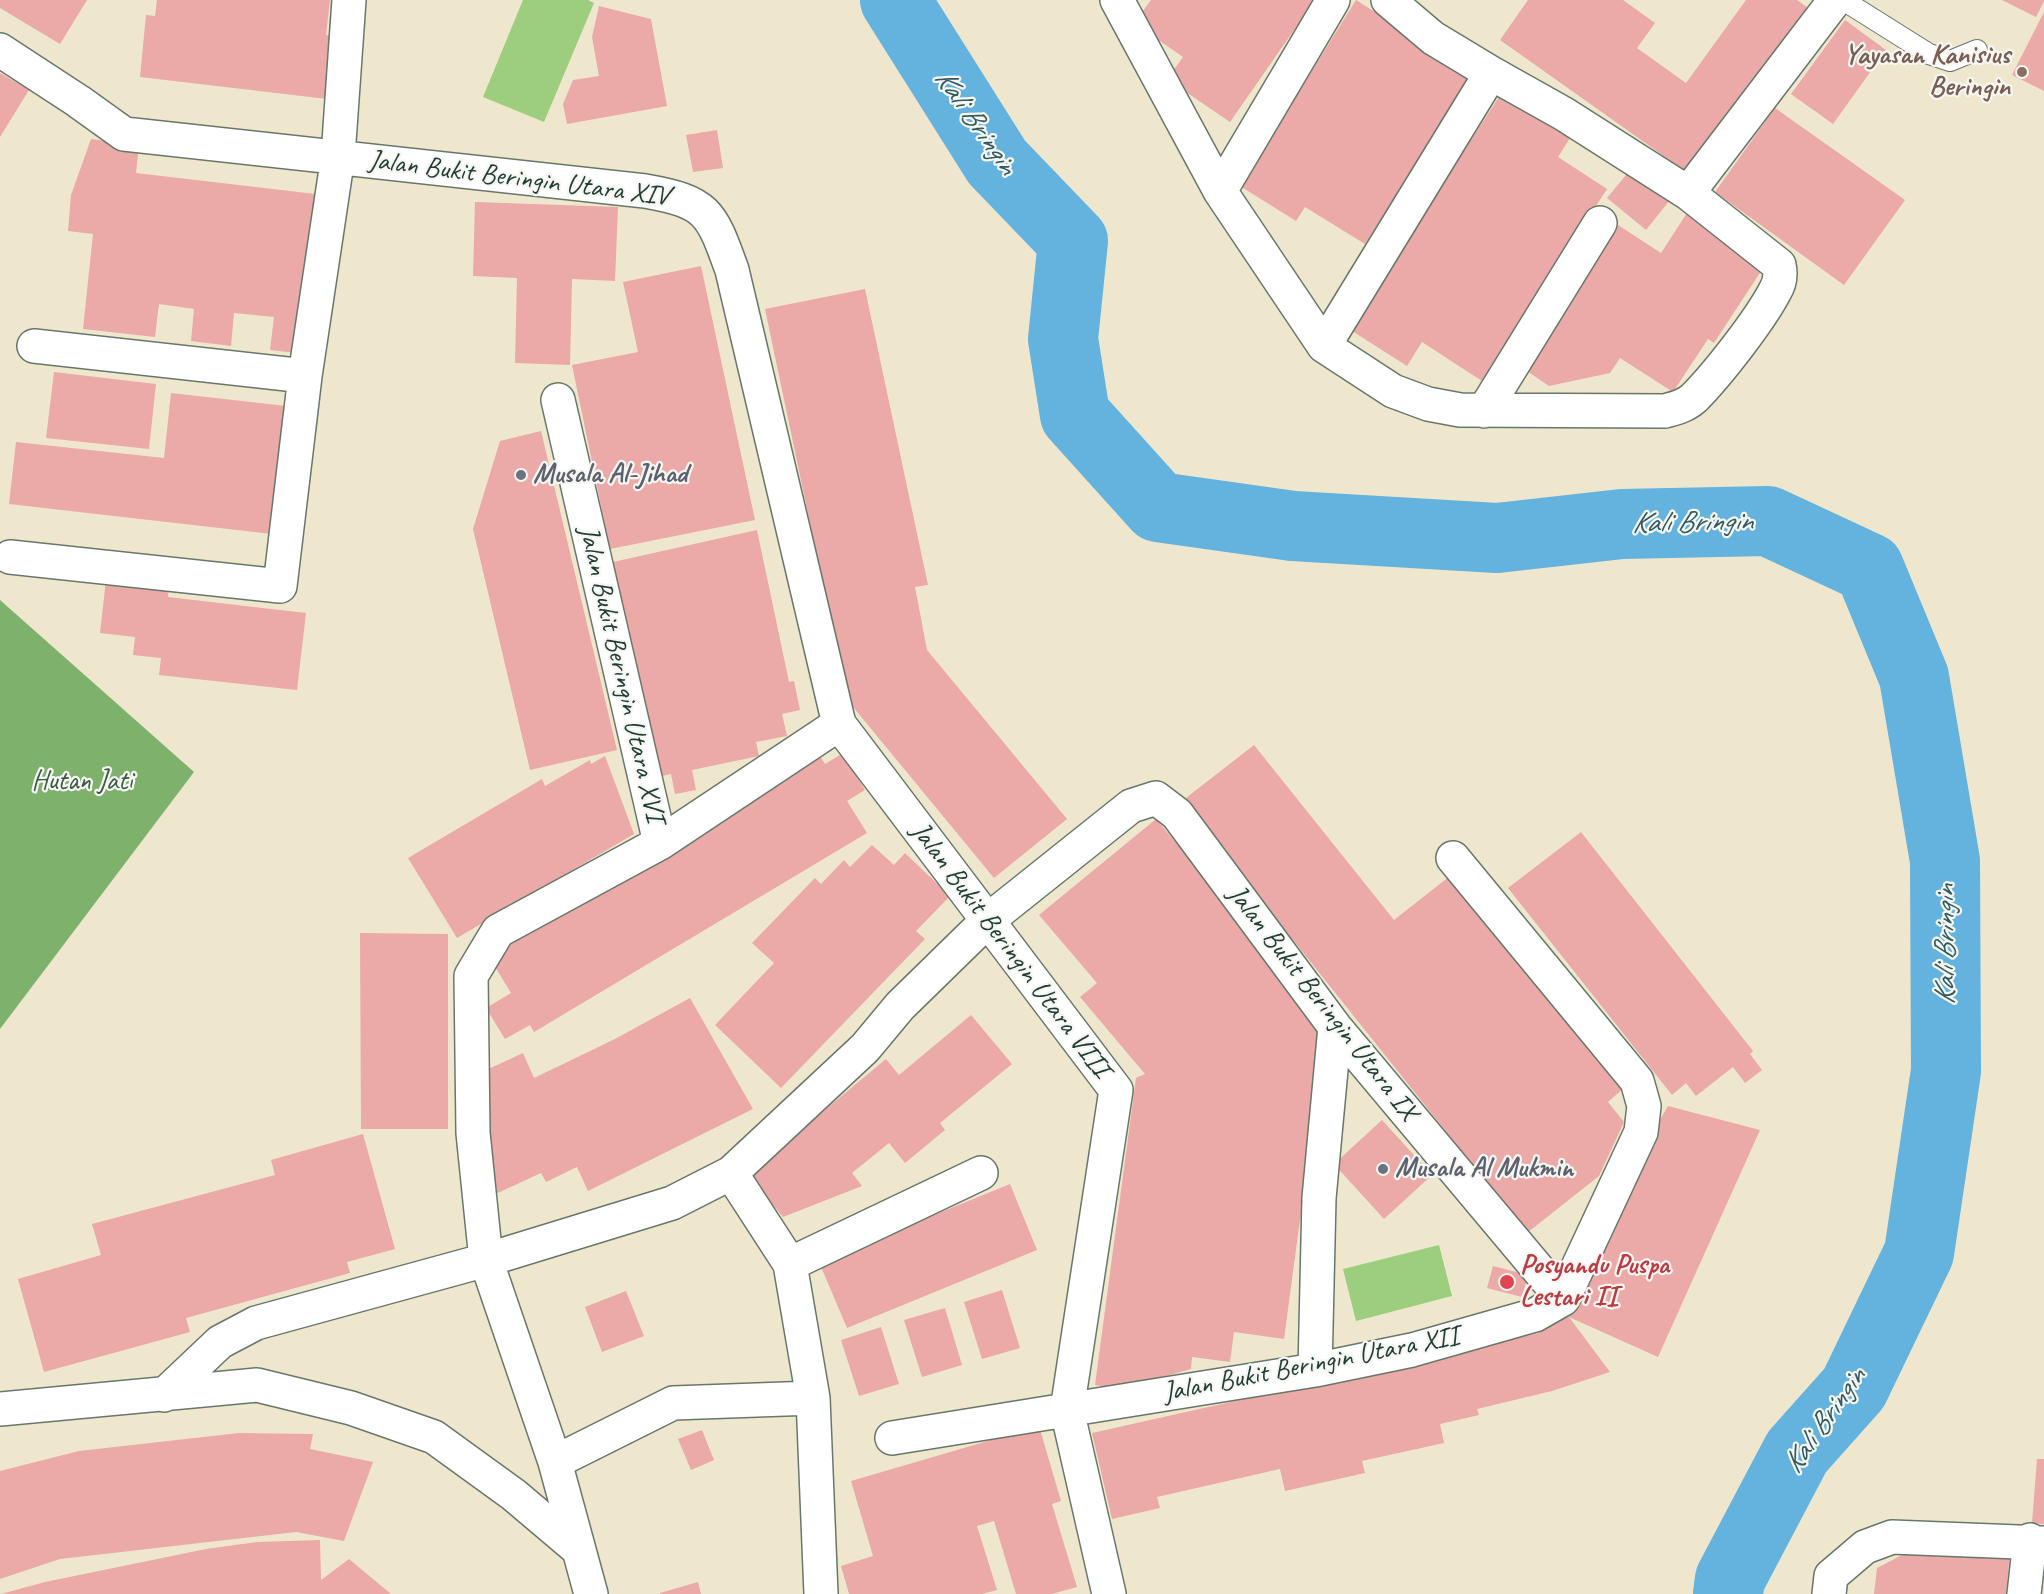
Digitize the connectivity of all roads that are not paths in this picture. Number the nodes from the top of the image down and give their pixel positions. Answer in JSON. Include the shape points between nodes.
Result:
{"nodes":[{"id":1,"x":349,"y":0,"type":"edge"},
{"id":2,"x":1117,"y":0,"type":"edge"},
{"id":3,"x":1333,"y":0,"type":"edge"},
{"id":4,"x":1388,"y":0,"type":"edge"},
{"id":5,"x":1834,"y":0,"type":"edge"},
{"id":6,"x":1843,"y":0,"type":"edge"},
{"id":7,"x":0,"y":50,"type":"edge"},
{"id":8,"x":1977,"y":50,"type":"dead end"},
{"id":9,"x":1491,"y":73,"type":"junction"},
{"id":10,"x":338,"y":156,"type":"junction"},
{"id":11,"x":1220,"y":191,"type":"junction"},
{"id":12,"x":1688,"y":193,"type":"junction"},
{"id":13,"x":1600,"y":223,"type":"dead end"},
{"id":14,"x":34,"y":346,"type":"dead end"},
{"id":15,"x":1324,"y":346,"type":"junction"},
{"id":16,"x":305,"y":376,"type":"junction"},
{"id":17,"x":558,"y":400,"type":"dead end"},
{"id":18,"x":1484,"y":411,"type":"junction"},
{"id":19,"x":10,"y":557,"type":"dead end"},
{"id":20,"x":839,"y":724,"type":"junction"},
{"id":21,"x":660,"y":843,"type":"junction"},
{"id":22,"x":1453,"y":858,"type":"dead end"},
{"id":23,"x":987,"y":921,"type":"junction"},
{"id":24,"x":1335,"y":1028,"type":"junction"},
{"id":25,"x":730,"y":1173,"type":"junction"},
{"id":26,"x":981,"y":1173,"type":"dead end"},
{"id":27,"x":486,"y":1260,"type":"junction"},
{"id":28,"x":790,"y":1264,"type":"junction"},
{"id":29,"x":1563,"y":1299,"type":"junction"},
{"id":30,"x":1315,"y":1370,"type":"junction"},
{"id":31,"x":164,"y":1395,"type":"junction"},
{"id":32,"x":813,"y":1398,"type":"junction"},
{"id":33,"x":0,"y":1409,"type":"edge"},
{"id":34,"x":1067,"y":1410,"type":"junction"},
{"id":35,"x":892,"y":1438,"type":"dead end"},
{"id":36,"x":555,"y":1462,"type":"junction"},
{"id":37,"x":2037,"y":1542,"type":"edge"},
{"id":38,"x":579,"y":1550,"type":"junction"},
{"id":39,"x":591,"y":1594,"type":"edge"},
{"id":40,"x":821,"y":1594,"type":"edge"},
{"id":41,"x":1108,"y":1594,"type":"edge"},
{"id":42,"x":1829,"y":1594,"type":"edge"},
{"id":43,"x":2024,"y":1594,"type":"edge"}],
"edges":[{"from":1,"to":10,"type":"street"},
{"from":2,"to":11,"type":"street"},
{"from":3,"to":11,"type":"street"},
{"from":4,"to":9,"type":"street","via":[[1434,38]]},
{"from":5,"to":12,"type":"street"},
{"from":6,"to":8,"type":"lane","via":[[1929,54],[1950,61]]},
{"from":7,"to":10,"type":"street","name":"Jalan Bukit Beringin Utara XIV","via":[[124,134]]},
{"from":9,"to":12,"type":"street"},
{"from":9,"to":15,"type":"street"},
{"from":10,"to":16,"type":"street"},
{"from":10,"to":20,"type":"street","name":"Jalan Bukit Beringin Utara XIV","via":[[645,191],[702,207],[717,227],[732,270]]},
{"from":11,"to":15,"type":"street"},
{"from":12,"to":18,"type":"street","via":[[1779,265],[1781,272],[1775,291],[1744,337],[1694,397],[1683,406],[1665,411]]},
{"from":13,"to":18,"type":"street"},
{"from":14,"to":16,"type":"street"},
{"from":15,"to":18,"type":"street","via":[[1393,391],[1428,404]]},
{"from":16,"to":19,"type":"street","via":[[280,586]]},
{"from":17,"to":21,"type":"street","name":"Jalan Bukit Beringin Utara XVI"},
{"from":20,"to":21,"type":"street"},
{"from":20,"to":23,"type":"street","name":"Jalan Bukit Beringin Utara VIII"},
{"from":21,"to":27,"type":"street","via":[[498,931],[471,976],[473,1133]]},
{"from":22,"to":29,"type":"street","via":[[1637,1081],[1644,1106],[1641,1132]]},
{"from":23,"to":24,"type":"street","name":"Jalan Bukit Beringin Utara IX","via":[[1131,806],[1156,798],[1177,814]]},
{"from":23,"to":25,"type":"street","via":[[900,1006],[865,1048]]},
{"from":23,"to":34,"type":"street","name":"Jalan Bukit Beringin Utara VIII","via":[[1116,1090]]},
{"from":24,"to":29,"type":"street","name":"Jalan Bukit Beringin Utara IX"},
{"from":24,"to":30,"type":"street","via":[[1319,1198]]},
{"from":25,"to":27,"type":"street","via":[[672,1203]]},
{"from":25,"to":28,"type":"street"},
{"from":26,"to":28,"type":"street"},
{"from":27,"to":31,"type":"street","via":[[256,1323],[220,1342]]},
{"from":27,"to":36,"type":"street"},
{"from":28,"to":32,"type":"street"},
{"from":29,"to":30,"type":"street","name":"Jalan Bukit Beringin Utara XII","via":[[1535,1315],[1424,1347]]},
{"from":30,"to":34,"type":"street","name":"Jalan Bukit Beringin Utara XII"},
{"from":31,"to":33,"type":"street"},
{"from":31,"to":38,"type":"street","via":[[257,1385],[351,1408],[434,1437],[514,1495]]},
{"from":32,"to":36,"type":"street","via":[[673,1403]]},
{"from":32,"to":40,"type":"street"},
{"from":34,"to":35,"type":"street","name":"Jalan Bukit Beringin Utara XII"},
{"from":34,"to":41,"type":"street"},
{"from":36,"to":38,"type":"street"},
{"from":37,"to":42,"type":"street","via":[[1892,1537],[1865,1547],[1831,1576]]},
{"from":37,"to":43,"type":"street"},
{"from":38,"to":39,"type":"street"}]}
